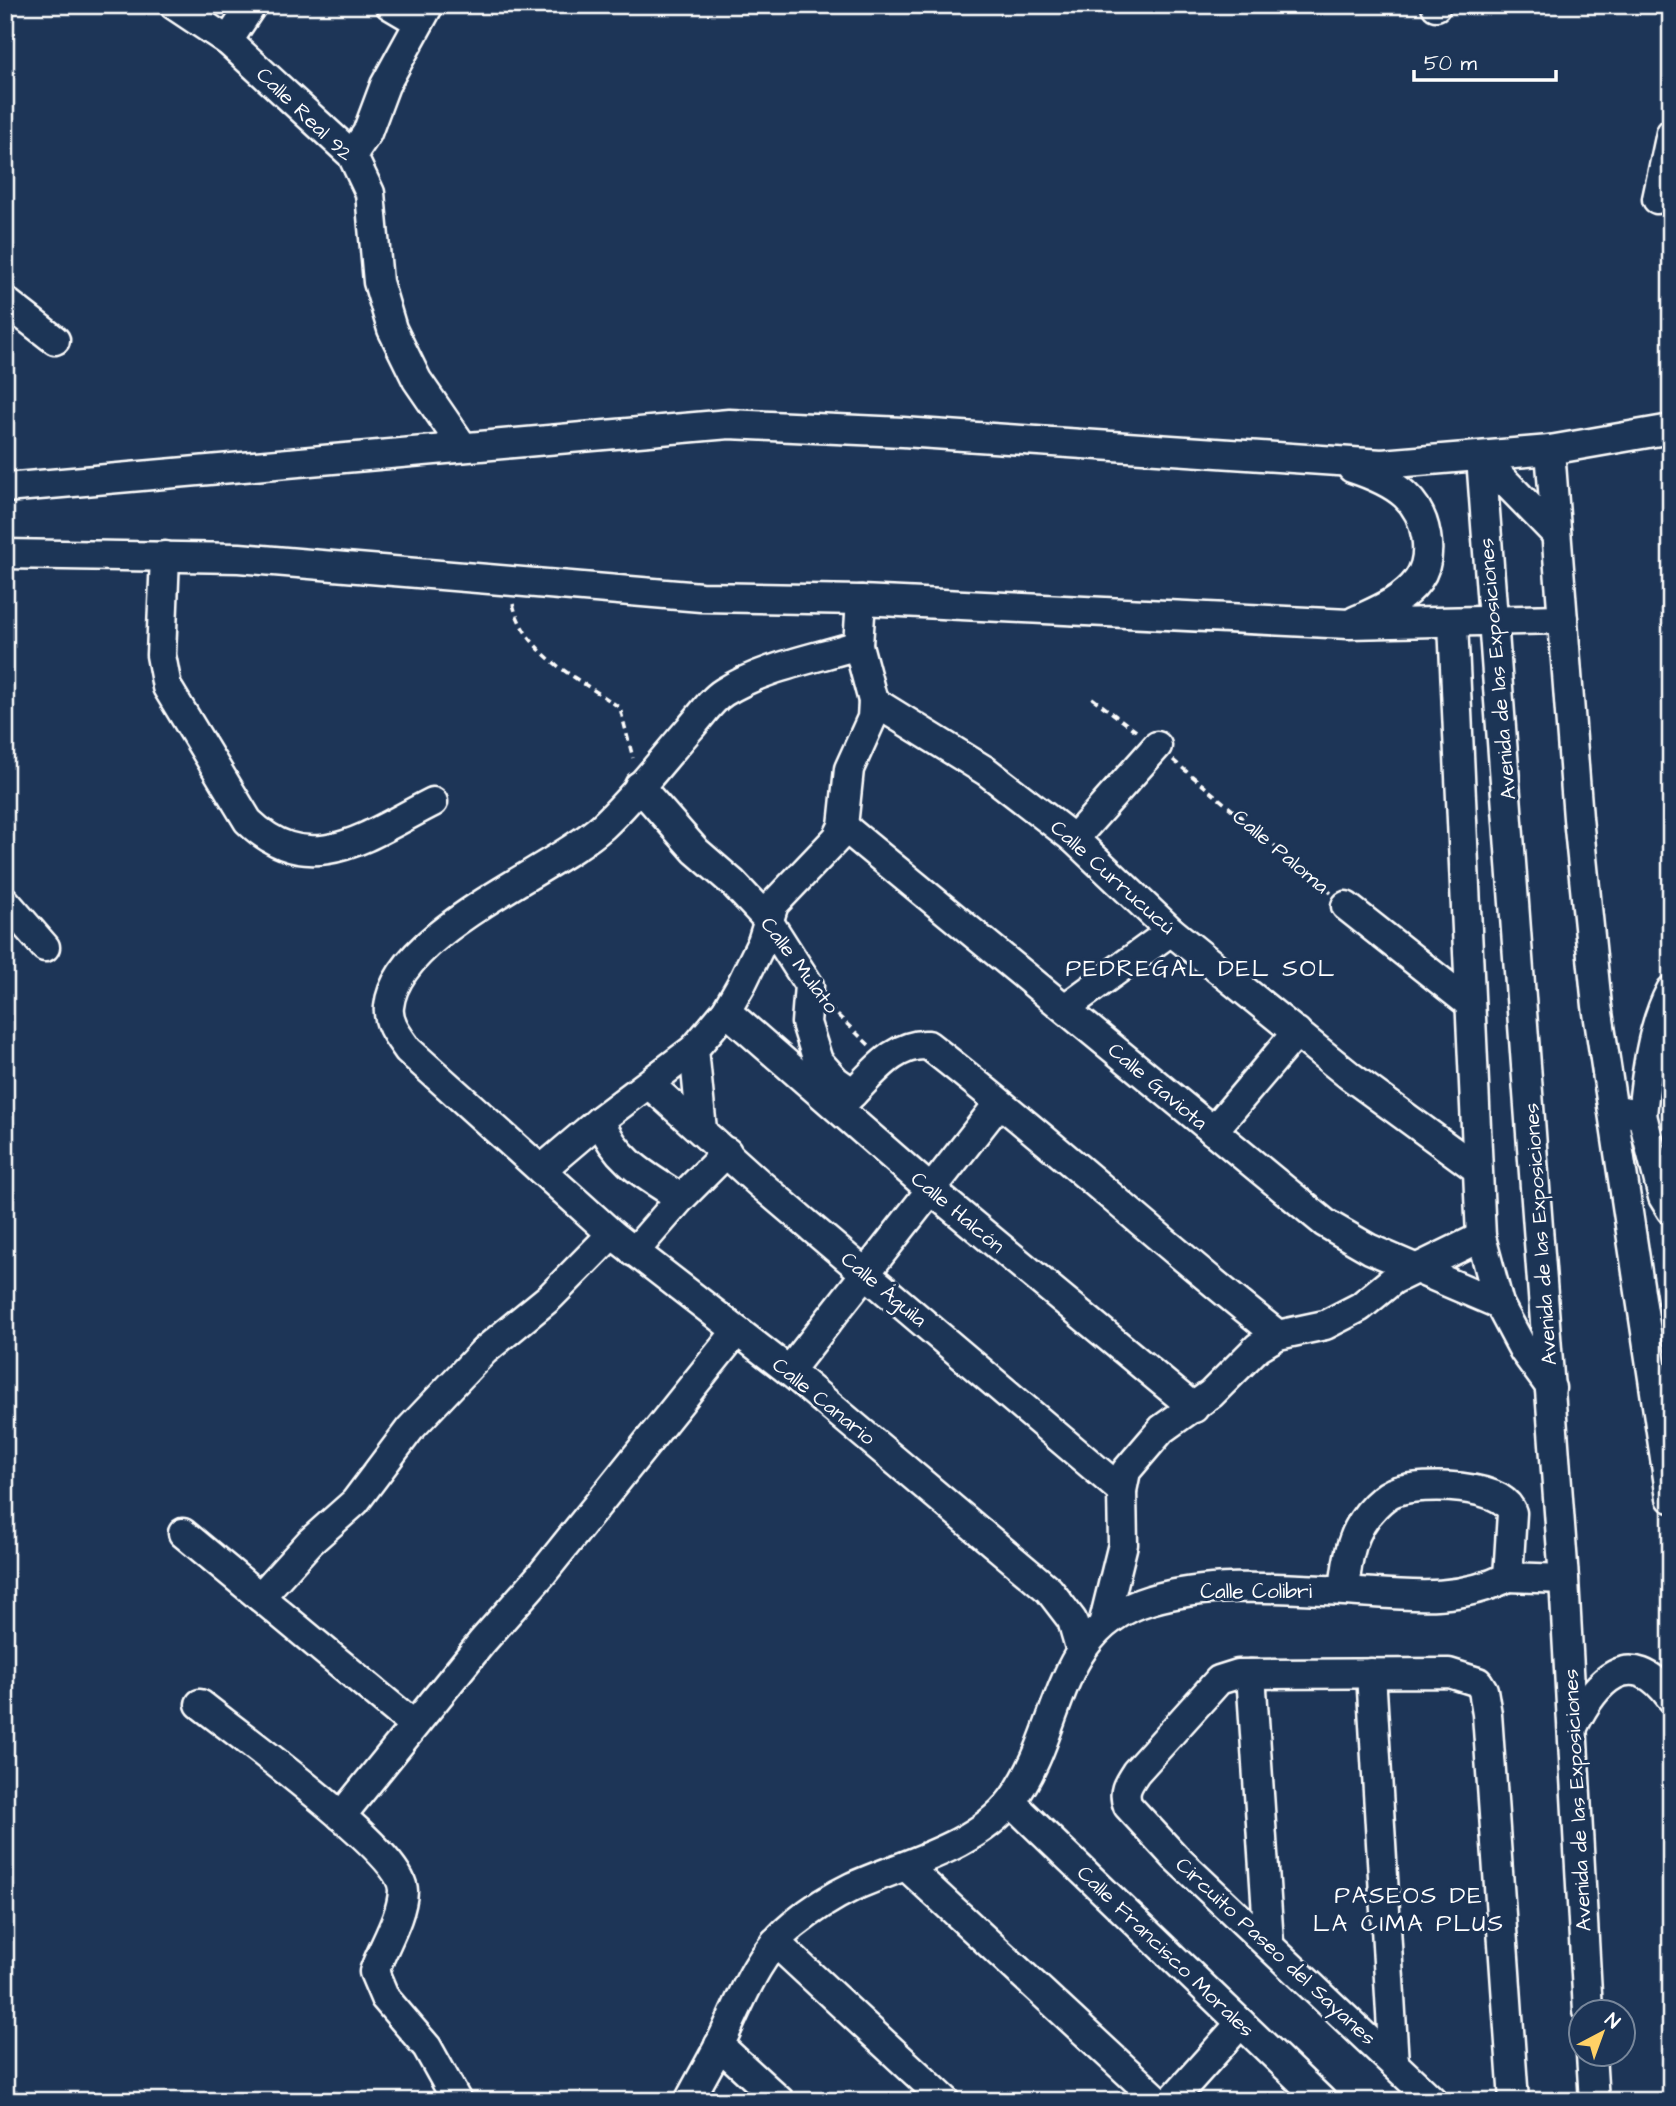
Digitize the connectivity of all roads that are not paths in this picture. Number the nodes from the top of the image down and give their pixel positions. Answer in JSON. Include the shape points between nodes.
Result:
{"nodes":[{"id":1,"x":174,"y":5,"type":"edge"},
{"id":2,"x":252,"y":5,"type":"edge"},
{"id":3,"x":390,"y":5,"type":"edge"},
{"id":4,"x":424,"y":14,"type":"edge"},
{"id":5,"x":228,"y":41,"type":"junction"},
{"id":6,"x":1671,"y":133,"type":"edge"},
{"id":7,"x":352,"y":155,"type":"junction"},
{"id":8,"x":1657,"y":199,"type":"dead end"},
{"id":9,"x":5,"y":301,"type":"edge"},
{"id":10,"x":55,"y":340,"type":"dead end"},
{"id":11,"x":1671,"y":429,"type":"edge"},
{"id":12,"x":463,"y":447,"type":"junction"},
{"id":13,"x":1550,"y":450,"type":"junction"},
{"id":14,"x":1481,"y":457,"type":"junction"},
{"id":15,"x":1338,"y":463,"type":"junction"},
{"id":16,"x":5,"y":488,"type":"edge"},
{"id":17,"x":1556,"y":534,"type":"junction"},
{"id":18,"x":5,"y":554,"type":"edge"},
{"id":19,"x":165,"y":556,"type":"junction"},
{"id":20,"x":861,"y":600,"type":"junction"},
{"id":21,"x":1563,"y":619,"type":"junction"},
{"id":22,"x":1496,"y":622,"type":"junction"},
{"id":23,"x":1349,"y":624,"type":"junction"},
{"id":24,"x":1453,"y":624,"type":"junction"},
{"id":25,"x":859,"y":645,"type":"junction"},
{"id":26,"x":873,"y":701,"type":"junction"},
{"id":27,"x":1157,"y":746,"type":"road end"},
{"id":28,"x":639,"y":786,"type":"junction"},
{"id":29,"x":433,"y":802,"type":"dead end"},
{"id":30,"x":843,"y":827,"type":"junction"},
{"id":31,"x":1074,"y":839,"type":"junction"},
{"id":32,"x":5,"y":901,"type":"edge"},
{"id":33,"x":1346,"y":906,"type":"road end"},
{"id":34,"x":767,"y":919,"type":"junction"},
{"id":35,"x":1171,"y":931,"type":"junction"},
{"id":36,"x":45,"y":947,"type":"dead end"},
{"id":37,"x":1671,"y":990,"type":"edge"},
{"id":38,"x":1470,"y":1004,"type":"junction"},
{"id":39,"x":1065,"y":1008,"type":"junction"},
{"id":40,"x":726,"y":1011,"type":"junction"},
{"id":41,"x":1297,"y":1032,"type":"junction"},
{"id":42,"x":694,"y":1049,"type":"junction"},
{"id":43,"x":649,"y":1084,"type":"junction"},
{"id":44,"x":845,"y":1101,"type":"junction"},
{"id":45,"x":999,"y":1103,"type":"junction"},
{"id":46,"x":1613,"y":1109,"type":"junction"},
{"id":47,"x":1642,"y":1115,"type":"junction"},
{"id":48,"x":600,"y":1121,"type":"junction"},
{"id":49,"x":702,"y":1130,"type":"junction"},
{"id":50,"x":1213,"y":1131,"type":"junction"},
{"id":51,"x":727,"y":1152,"type":"junction"},
{"id":52,"x":1477,"y":1169,"type":"junction"},
{"id":53,"x":541,"y":1170,"type":"junction"},
{"id":54,"x":930,"y":1189,"type":"junction"},
{"id":55,"x":681,"y":1198,"type":"junction"},
{"id":56,"x":1671,"y":1210,"type":"edge"},
{"id":57,"x":612,"y":1234,"type":"junction"},
{"id":58,"x":1481,"y":1237,"type":"junction"},
{"id":59,"x":634,"y":1252,"type":"junction"},
{"id":60,"x":1417,"y":1269,"type":"junction"},
{"id":61,"x":864,"y":1273,"type":"junction"},
{"id":62,"x":1499,"y":1304,"type":"junction"},
{"id":63,"x":737,"y":1331,"type":"junction"},
{"id":64,"x":1278,"y":1335,"type":"junction"},
{"id":65,"x":789,"y":1371,"type":"junction"},
{"id":66,"x":1551,"y":1388,"type":"junction"},
{"id":67,"x":1194,"y":1408,"type":"junction"},
{"id":68,"x":1122,"y":1491,"type":"junction"},
{"id":69,"x":1671,"y":1498,"type":"edge"},
{"id":70,"x":1512,"y":1513,"type":"junction"},
{"id":71,"x":1560,"y":1515,"type":"junction"},
{"id":72,"x":183,"y":1533,"type":"dead end"},
{"id":73,"x":1508,"y":1577,"type":"junction"},
{"id":74,"x":1564,"y":1579,"type":"junction"},
{"id":75,"x":1343,"y":1591,"type":"junction"},
{"id":76,"x":260,"y":1597,"type":"junction"},
{"id":77,"x":1104,"y":1621,"type":"junction"},
{"id":78,"x":1081,"y":1651,"type":"junction"},
{"id":79,"x":1371,"y":1673,"type":"junction"},
{"id":80,"x":1251,"y":1674,"type":"junction"},
{"id":81,"x":1671,"y":1698,"type":"edge"},
{"id":82,"x":200,"y":1704,"type":"dead end"},
{"id":83,"x":414,"y":1725,"type":"junction"},
{"id":84,"x":1573,"y":1727,"type":"junction"},
{"id":85,"x":1011,"y":1802,"type":"junction"},
{"id":86,"x":341,"y":1816,"type":"junction"},
{"id":87,"x":907,"y":1867,"type":"junction"},
{"id":88,"x":775,"y":1942,"type":"junction"},
{"id":89,"x":1269,"y":1943,"type":"junction"},
{"id":90,"x":1587,"y":1997,"type":"edge"},
{"id":91,"x":1241,"y":2023,"type":"junction"},
{"id":92,"x":719,"y":2045,"type":"junction"},
{"id":93,"x":1394,"y":2064,"type":"junction"},
{"id":94,"x":1592,"y":2068,"type":"edge"},
{"id":95,"x":457,"y":2101,"type":"edge"},
{"id":96,"x":689,"y":2101,"type":"edge"},
{"id":97,"x":780,"y":2101,"type":"edge"},
{"id":98,"x":946,"y":2101,"type":"edge"},
{"id":99,"x":1158,"y":2101,"type":"edge"},
{"id":100,"x":1171,"y":2101,"type":"edge"},
{"id":101,"x":1322,"y":2101,"type":"edge"},
{"id":102,"x":1433,"y":2101,"type":"edge"},
{"id":103,"x":1514,"y":2101,"type":"edge"},
{"id":104,"x":1594,"y":2101,"type":"edge"}],
"edges":[{"from":1,"to":5,"type":"street","name":"Calle Real 92"},
{"from":2,"to":5,"type":"street"},
{"from":3,"to":4,"type":"street"},
{"from":4,"to":7,"type":"street"},
{"from":5,"to":7,"type":"street","name":"Calle Real 92"},
{"from":6,"to":8,"type":"street"},
{"from":7,"to":12,"type":"street","name":"Calle Real 92","via":[[370,193],[378,282],[392,329],[417,380]]},
{"from":9,"to":10,"type":"street"},
{"from":11,"to":13,"type":"street"},
{"from":12,"to":15,"type":"street","via":[[729,424]]},
{"from":12,"to":16,"type":"street"},
{"from":13,"to":14,"type":"street"},
{"from":13,"to":17,"type":"street"},
{"from":14,"to":15,"type":"street"},
{"from":14,"to":17,"type":"street"},
{"from":14,"to":22,"type":"street","name":"Avenida de las Exposiciones"},
{"from":15,"to":23,"type":"street","via":[[1406,495],[1418,511],[1428,546],[1418,580],[1402,596]]},
{"from":17,"to":21,"type":"street"},
{"from":18,"to":19,"type":"street"},
{"from":19,"to":20,"type":"street","via":[[264,560],[701,597]]},
{"from":19,"to":29,"type":"street","via":[[161,655],[167,687],[248,821],[262,835],[297,851],[335,849]]},
{"from":20,"to":23,"type":"street"},
{"from":20,"to":25,"type":"street"},
{"from":21,"to":22,"type":"street"},
{"from":21,"to":46,"type":"street","via":[[1597,1006]]},
{"from":22,"to":24,"type":"street"},
{"from":22,"to":66,"type":"street","name":"Avenida de las Exposiciones"},
{"from":23,"to":24,"type":"street"},
{"from":24,"to":38,"type":"street"},
{"from":25,"to":26,"type":"street"},
{"from":25,"to":28,"type":"street","via":[[747,678],[720,695]]},
{"from":26,"to":30,"type":"street","via":[[872,718],[849,769]]},
{"from":26,"to":31,"type":"street","name":"Calle Currucucú","via":[[986,771]]},
{"from":27,"to":31,"type":"street"},
{"from":28,"to":34,"type":"street","name":"Calle Mulato","via":[[696,851]]},
{"from":28,"to":53,"type":"street","name":"Calle Canario","via":[[577,847],[490,896],[451,926],[410,963],[388,1008],[393,1028],[408,1049]]},
{"from":30,"to":34,"type":"street","via":[[822,856],[774,904]]},
{"from":30,"to":39,"type":"street","name":"Calle Gaviota"},
{"from":31,"to":35,"type":"street","name":"Calle Currucucú"},
{"from":32,"to":36,"type":"street"},
{"from":33,"to":38,"type":"street","name":"Calle Paloma"},
{"from":34,"to":40,"type":"street","via":[[753,963]]},
{"from":34,"to":44,"type":"street","name":"Calle Mulato","via":[[809,985],[806,1023],[818,1061],[836,1081]]},
{"from":35,"to":39,"type":"street"},
{"from":35,"to":41,"type":"street","name":"Calle Currucucú"},
{"from":37,"to":47,"type":"street","via":[[1660,1018]]},
{"from":38,"to":52,"type":"street"},
{"from":39,"to":50,"type":"street","name":"Calle Gaviota"},
{"from":40,"to":42,"type":"street"},
{"from":40,"to":44,"type":"street","name":"Calle Halcón"},
{"from":41,"to":50,"type":"street"},
{"from":41,"to":52,"type":"street","name":"Calle Currucucú"},
{"from":42,"to":43,"type":"street"},
{"from":42,"to":49,"type":"street"},
{"from":43,"to":48,"type":"street"},
{"from":43,"to":49,"type":"street","name":"Calle Águila"},
{"from":44,"to":45,"type":"street","via":[[894,1053],[913,1044],[928,1045]]},
{"from":44,"to":54,"type":"street","name":"Calle Halcón"},
{"from":45,"to":54,"type":"street"},
{"from":45,"to":64,"type":"street"},
{"from":46,"to":47,"type":"street"},
{"from":46,"to":69,"type":"street"},
{"from":47,"to":56,"type":"street","via":[[1662,1197]]},
{"from":48,"to":53,"type":"street"},
{"from":48,"to":55,"type":"street","via":[[627,1164]]},
{"from":49,"to":51,"type":"street","name":"Calle Águila"},
{"from":50,"to":60,"type":"street","name":"Calle Gaviota","via":[[1325,1223]]},
{"from":51,"to":55,"type":"street"},
{"from":51,"to":61,"type":"street","name":"Calle Águila"},
{"from":52,"to":58,"type":"street"},
{"from":53,"to":57,"type":"street","name":"Calle Canario"},
{"from":54,"to":61,"type":"street"},
{"from":54,"to":67,"type":"street","name":"Calle Halcón"},
{"from":55,"to":59,"type":"street"},
{"from":57,"to":59,"type":"street","name":"Calle Canario"},
{"from":57,"to":76,"type":"street","via":[[550,1297],[484,1352],[410,1429],[355,1502],[310,1542]]},
{"from":58,"to":60,"type":"street"},
{"from":58,"to":62,"type":"street"},
{"from":59,"to":63,"type":"street","name":"Calle Canario"},
{"from":60,"to":62,"type":"street","name":"Calle Gaviota"},
{"from":60,"to":64,"type":"street","via":[[1325,1325]]},
{"from":61,"to":65,"type":"street"},
{"from":61,"to":68,"type":"street","name":"Calle Águila"},
{"from":62,"to":66,"type":"street"},
{"from":63,"to":65,"type":"street","name":"Calle Canario"},
{"from":63,"to":83,"type":"street"},
{"from":64,"to":67,"type":"street","via":[[1258,1347]]},
{"from":65,"to":78,"type":"street","name":"Calle Canario","via":[[1049,1590],[1072,1620]]},
{"from":66,"to":71,"type":"street","name":"Avenida de las Exposiciones"},
{"from":67,"to":68,"type":"street","via":[[1162,1429],[1140,1451],[1126,1471]]},
{"from":68,"to":77,"type":"street","via":[[1123,1544]]},
{"from":70,"to":71,"type":"street"},
{"from":70,"to":73,"type":"street"},
{"from":70,"to":75,"type":"street","via":[[1505,1500],[1476,1491],[1441,1486],[1393,1491],[1357,1529]]},
{"from":71,"to":74,"type":"street","name":"Avenida de las Exposiciones"},
{"from":72,"to":76,"type":"street"},
{"from":73,"to":74,"type":"street"},
{"from":73,"to":75,"type":"street","name":"Calle Colibri","via":[[1475,1590],[1439,1596]]},
{"from":74,"to":84,"type":"street","name":"Avenida de las Exposiciones"},
{"from":75,"to":77,"type":"street","name":"Calle Colibri","via":[[1228,1587],[1133,1605]]},
{"from":76,"to":83,"type":"street"},
{"from":77,"to":78,"type":"street","name":"Calle Colibri"},
{"from":78,"to":85,"type":"street","name":"Calle Colibri"},
{"from":79,"to":80,"type":"street"},
{"from":79,"to":93,"type":"street"},
{"from":79,"to":103,"type":"street","via":[[1449,1673],[1478,1682],[1483,1690]]},
{"from":80,"to":89,"type":"street"},
{"from":80,"to":89,"type":"street","name":"Circuito Paseo del Sayanes","via":[[1227,1677],[1211,1687],[1136,1772],[1124,1797],[1135,1816],[1167,1849]]},
{"from":81,"to":84,"type":"street","via":[[1651,1678],[1623,1671],[1598,1685]]},
{"from":82,"to":86,"type":"street"},
{"from":83,"to":86,"type":"street"},
{"from":84,"to":90,"type":"street","name":"Avenida de las Exposiciones"},
{"from":85,"to":87,"type":"street","via":[[978,1829]]},
{"from":85,"to":91,"type":"street","name":"Calle Francisco Morales"},
{"from":86,"to":95,"type":"street","via":[[400,1877],[403,1892],[374,1972],[385,1998],[427,2047]]},
{"from":87,"to":88,"type":"street","via":[[843,1892]]},
{"from":87,"to":99,"type":"street"},
{"from":88,"to":92,"type":"street","via":[[751,1977]]},
{"from":88,"to":98,"type":"street"},
{"from":89,"to":93,"type":"street","name":"Circuito Paseo del Sayanes"},
{"from":91,"to":100,"type":"street"},
{"from":91,"to":101,"type":"street","name":"Calle Francisco Morales"},
{"from":92,"to":96,"type":"street"},
{"from":92,"to":97,"type":"street"},
{"from":93,"to":102,"type":"street","name":"Circuito Paseo del Sayanes"},
{"from":94,"to":104,"type":"street"}]}
